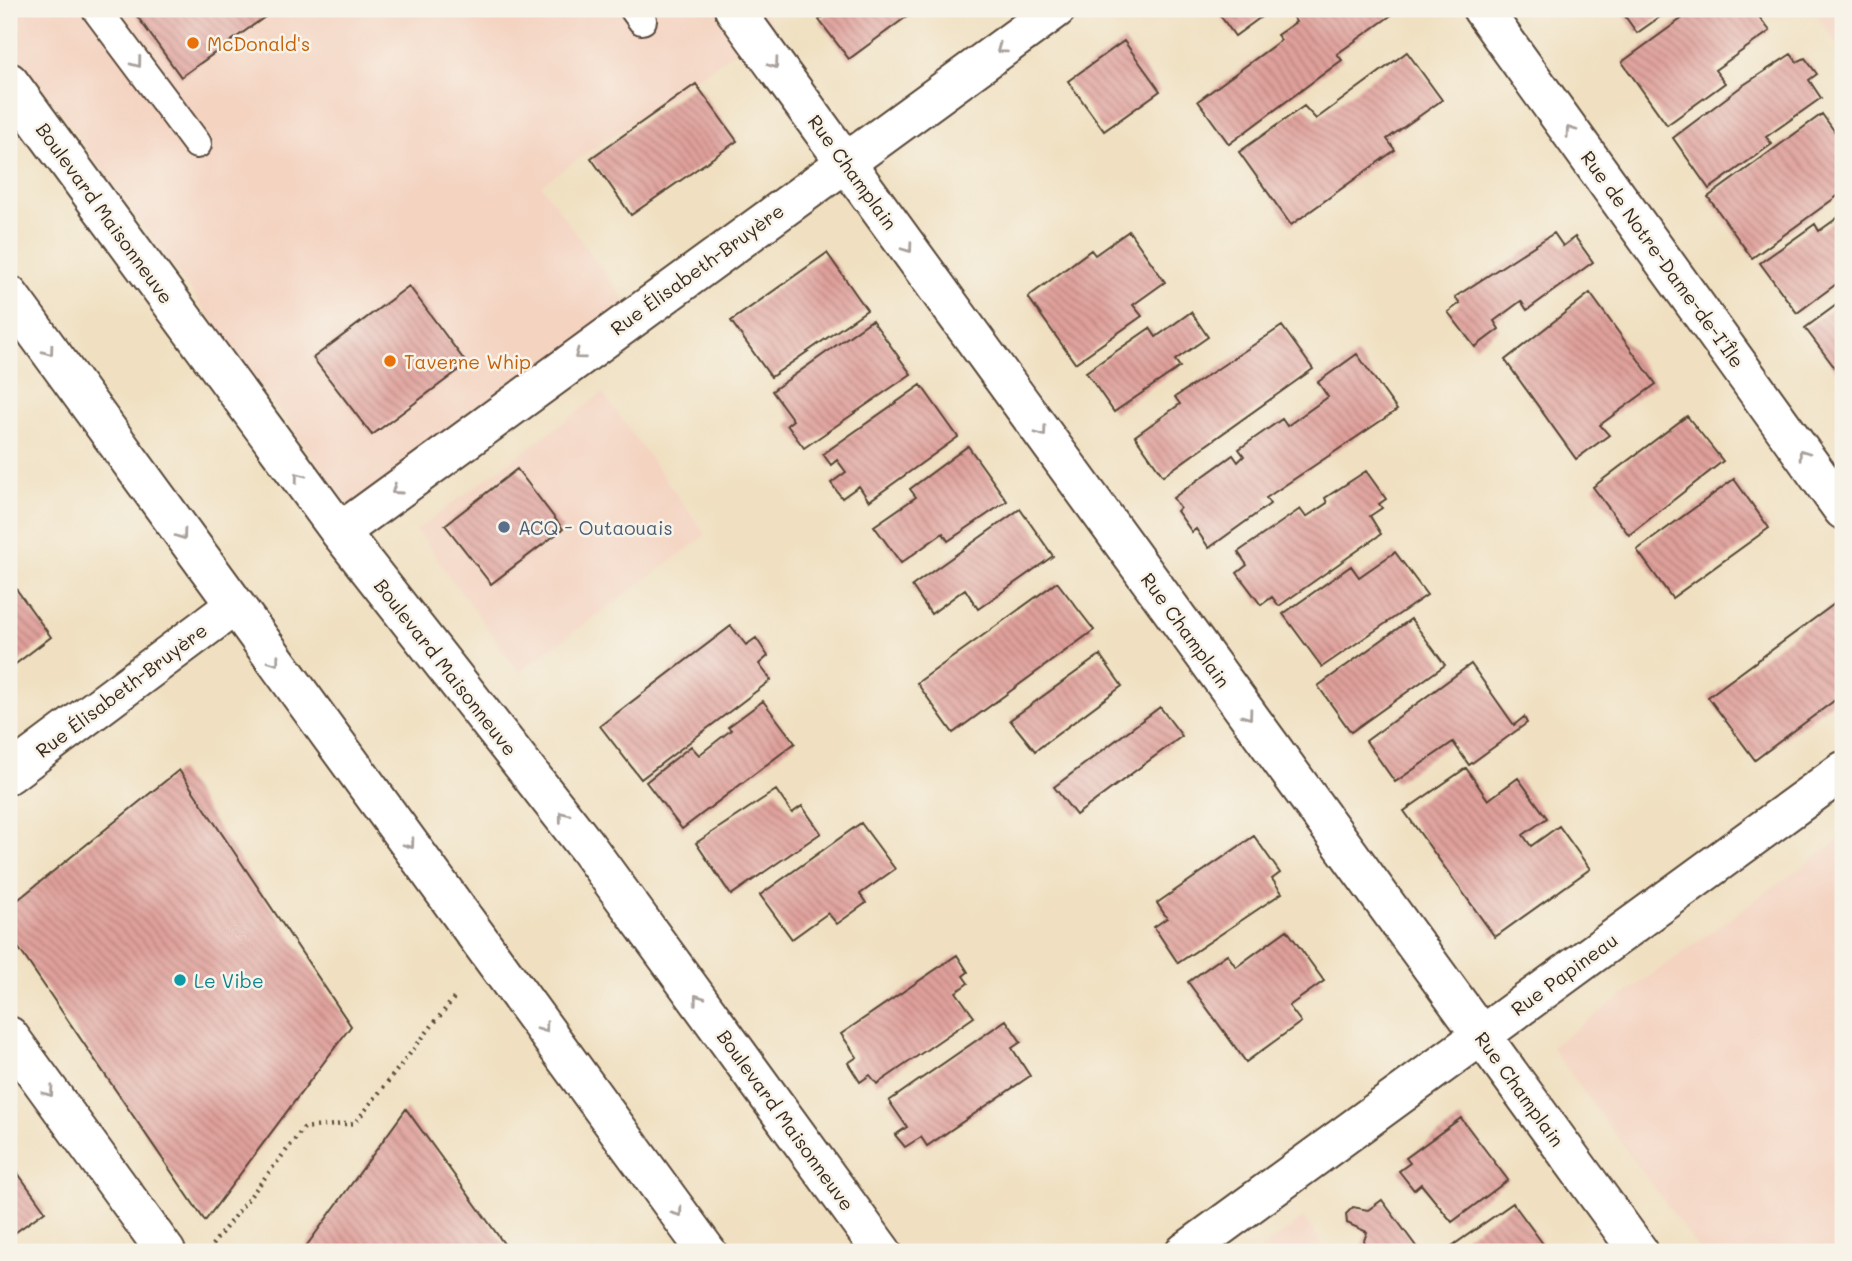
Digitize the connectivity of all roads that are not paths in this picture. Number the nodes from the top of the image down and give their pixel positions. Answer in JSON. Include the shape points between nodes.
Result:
{"nodes":[{"id":1,"x":96,"y":9,"type":"edge"},
{"id":2,"x":734,"y":9,"type":"edge"},
{"id":3,"x":1056,"y":9,"type":"edge"},
{"id":4,"x":1482,"y":9,"type":"edge"},
{"id":5,"x":9,"y":82,"type":"edge"},
{"id":6,"x":197,"y":144,"type":"dead end"},
{"id":7,"x":846,"y":162,"type":"junction"},
{"id":8,"x":9,"y":295,"type":"edge"},
{"id":9,"x":1843,"y":510,"type":"edge"},
{"id":10,"x":340,"y":532,"type":"junction"},
{"id":11,"x":234,"y":606,"type":"junction"},
{"id":12,"x":1843,"y":771,"type":"edge"},
{"id":13,"x":9,"y":774,"type":"edge"},
{"id":14,"x":1480,"y":1035,"type":"junction"},
{"id":15,"x":9,"y":1037,"type":"edge"},
{"id":16,"x":166,"y":1252,"type":"edge"},
{"id":17,"x":707,"y":1252,"type":"edge"},
{"id":18,"x":883,"y":1252,"type":"edge"},
{"id":19,"x":1185,"y":1252,"type":"edge"},
{"id":20,"x":1639,"y":1252,"type":"edge"}],
"edges":[{"from":1,"to":6,"type":"lane","one_way":true},
{"from":2,"to":7,"type":"street","name":"Rue Champlain","one_way":true},
{"from":3,"to":7,"type":"street","name":"Rue Élisabeth-Bruyère","one_way":true},
{"from":9,"to":4,"type":"street","name":"Rue de Notre-Dame-de-I'Île","one_way":true},
{"from":10,"to":5,"type":"street","name":"Boulevard Maisonneuve","one_way":true},
{"from":7,"to":10,"type":"street","name":"Rue Élisabeth-Bruyère","one_way":true},
{"from":7,"to":14,"type":"street","name":"Rue Champlain","one_way":true},
{"from":8,"to":11,"type":"street","one_way":true},
{"from":18,"to":10,"type":"street","name":"Boulevard Maisonneuve","one_way":true,"via":[[586,847]]},
{"from":11,"to":13,"type":"street","name":"Rue Élisabeth-Bruyère"},
{"from":11,"to":17,"type":"street","one_way":true},
{"from":12,"to":14,"type":"street","name":"Rue Papineau"},
{"from":14,"to":19,"type":"street","name":"Rue Papineau"},
{"from":14,"to":20,"type":"street","name":"Rue Champlain"},
{"from":15,"to":16,"type":"street","one_way":true}]}
